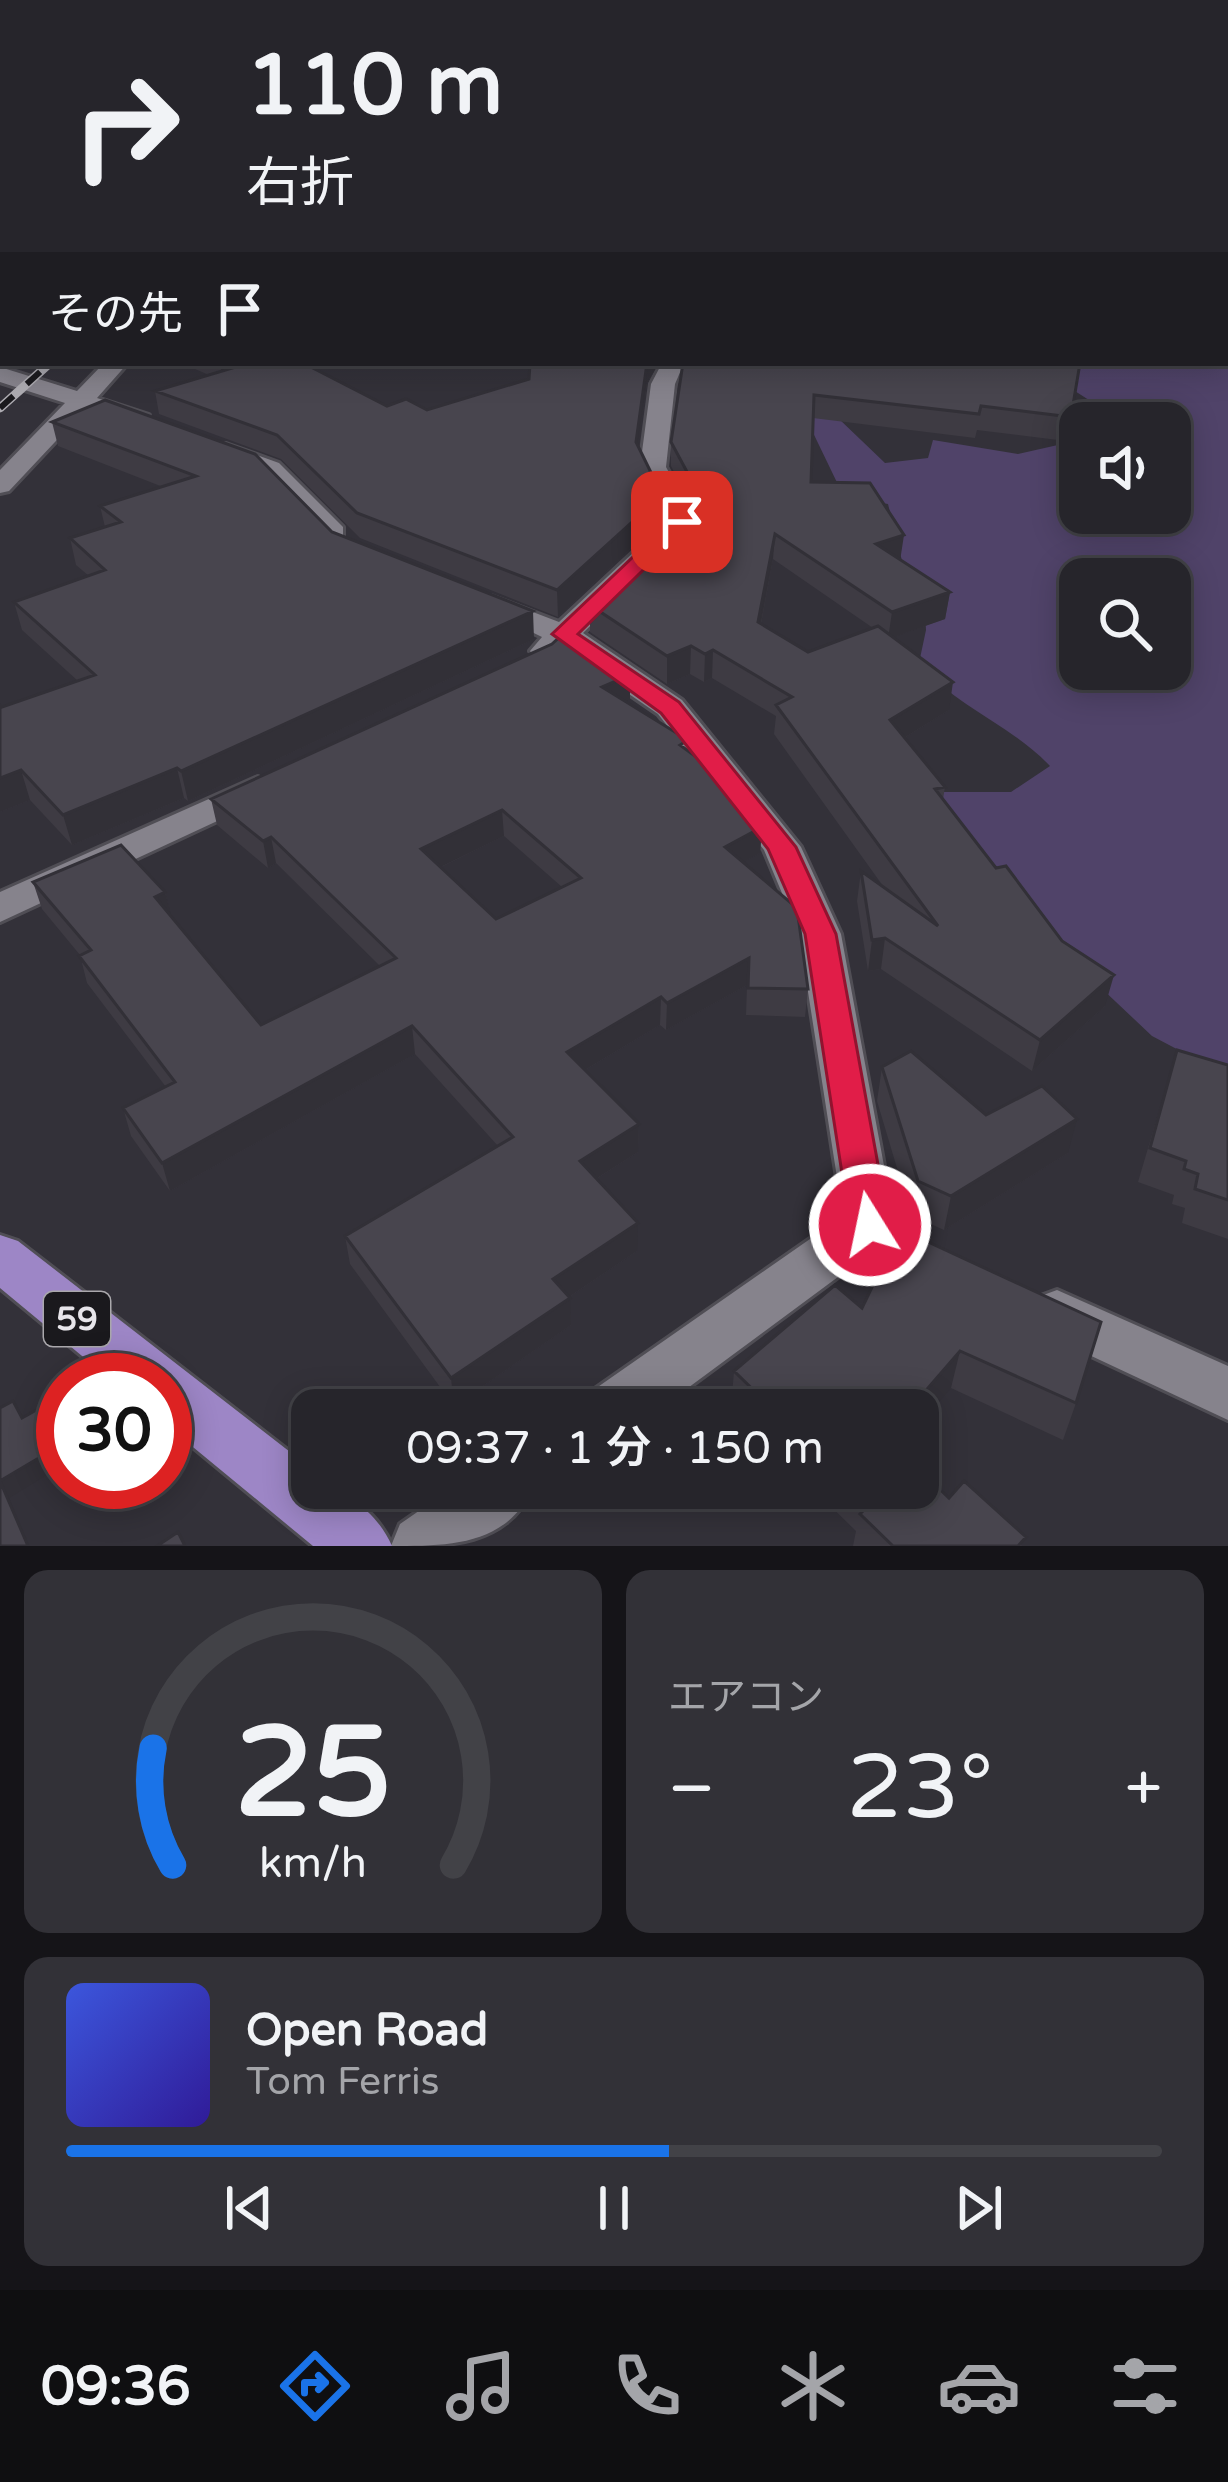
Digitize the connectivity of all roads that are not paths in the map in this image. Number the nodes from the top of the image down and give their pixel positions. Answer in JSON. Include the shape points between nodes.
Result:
{"nodes":[{"id":1,"x":114,"y":366,"type":"edge"},
{"id":2,"x":671,"y":366,"type":"edge"},
{"id":3,"x":0,"y":374,"type":"edge"},
{"id":4,"x":83,"y":399,"type":"junction"},
{"id":5,"x":166,"y":430,"type":"edge"},
{"id":6,"x":208,"y":446,"type":"edge"},
{"id":7,"x":0,"y":485,"type":"edge"},
{"id":8,"x":347,"y":548,"type":"edge"},
{"id":9,"x":455,"y":591,"type":"edge"},
{"id":10,"x":564,"y":634,"type":"junction"},
{"id":11,"x":519,"y":667,"type":"edge"},
{"id":12,"x":281,"y":777,"type":"edge"},
{"id":13,"x":0,"y":908,"type":"edge"},
{"id":14,"x":0,"y":1257,"type":"edge"},
{"id":15,"x":1015,"y":1294,"type":"edge"},
{"id":16,"x":119,"y":1353,"type":"edge"},
{"id":17,"x":645,"y":1389,"type":"edge"},
{"id":18,"x":1228,"y":1394,"type":"edge"},
{"id":19,"x":192,"y":1411,"type":"edge"},
{"id":20,"x":474,"y":1509,"type":"edge"},
{"id":21,"x":361,"y":1546,"type":"edge"},
{"id":22,"x":422,"y":1546,"type":"edge"}],
"edges":[{"from":1,"to":4,"type":"street"},
{"from":2,"to":10,"type":"street","via":[[662,384],[653,466],[682,522]]},
{"from":3,"to":4,"type":"street"},
{"from":4,"to":5,"type":"street"},
{"from":4,"to":7,"type":"street"},
{"from":6,"to":8,"type":"street","via":[[270,469]]},
{"from":9,"to":10,"type":"street"},
{"from":10,"to":11,"type":"street"},
{"from":10,"to":17,"type":"street","via":[[670,707],[782,847],[820,934],[890,1234]]},
{"from":12,"to":13,"type":"street"},
{"from":14,"to":16,"type":"main road","number":"59"},
{"from":15,"to":18,"type":"street"},
{"from":19,"to":21,"type":"main road"},
{"from":20,"to":22,"type":"street"}]}
